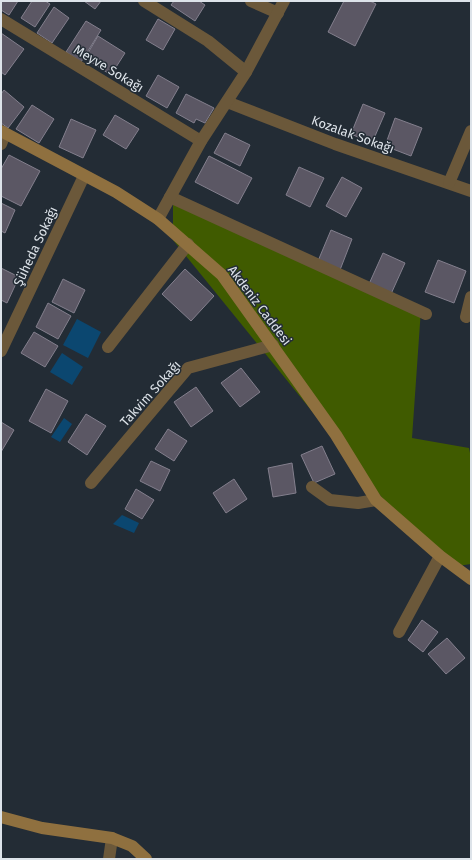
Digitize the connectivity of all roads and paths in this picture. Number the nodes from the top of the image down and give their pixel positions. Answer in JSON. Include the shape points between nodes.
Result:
{"nodes":[{"id":1,"x":144,"y":1,"type":"edge"},
{"id":2,"x":251,"y":1,"type":"edge"},
{"id":3,"x":284,"y":1,"type":"edge"},
{"id":4,"x":278,"y":13,"type":"junction"},
{"id":5,"x":1,"y":19,"type":"edge"},
{"id":6,"x":246,"y":72,"type":"junction"},
{"id":7,"x":227,"y":102,"type":"junction"},
{"id":8,"x":471,"y":131,"type":"edge"},
{"id":9,"x":2,"y":137,"type":"edge"},
{"id":10,"x":201,"y":141,"type":"junction"},
{"id":11,"x":84,"y":176,"type":"junction"},
{"id":12,"x":449,"y":183,"type":"junction"},
{"id":13,"x":471,"y":191,"type":"edge"},
{"id":14,"x":170,"y":197,"type":"junction"},
{"id":15,"x":158,"y":219,"type":"junction"},
{"id":16,"x":188,"y":244,"type":"junction"},
{"id":17,"x":471,"y":296,"type":"edge"},
{"id":18,"x":426,"y":314,"type":"dead end"},
{"id":19,"x":466,"y":317,"type":"dead end"},
{"id":20,"x":272,"y":345,"type":"junction"},
{"id":21,"x":108,"y":347,"type":"dead end"},
{"id":22,"x":1,"y":351,"type":"edge"},
{"id":23,"x":90,"y":482,"type":"dead end"},
{"id":24,"x":312,"y":487,"type":"dead end"},
{"id":25,"x":376,"y":500,"type":"junction"},
{"id":26,"x":440,"y":556,"type":"junction"},
{"id":27,"x":471,"y":579,"type":"edge"},
{"id":28,"x":399,"y":632,"type":"dead end"},
{"id":29,"x":1,"y":817,"type":"edge"},
{"id":30,"x":112,"y":838,"type":"junction"},
{"id":31,"x":109,"y":859,"type":"edge"},
{"id":32,"x":146,"y":859,"type":"edge"}],
"edges":[{"from":1,"to":6,"type":"street","via":[[208,41]]},
{"from":2,"to":4,"type":"street"},
{"from":3,"to":4,"type":"street"},
{"from":4,"to":6,"type":"street"},
{"from":5,"to":10,"type":"street","name":"Meyve Sokağı"},
{"from":6,"to":7,"type":"street"},
{"from":7,"to":10,"type":"street"},
{"from":7,"to":12,"type":"street","name":"Kozalak Sokağı","via":[[335,144]]},
{"from":8,"to":12,"type":"street"},
{"from":9,"to":11,"type":"street","name":"Akdeniz Caddesi"},
{"from":10,"to":14,"type":"street"},
{"from":11,"to":15,"type":"street","name":"Akdeniz Caddesi","via":[[116,192]]},
{"from":11,"to":22,"type":"street","name":"Şüheda Sokağı"},
{"from":12,"to":13,"type":"street","name":"Kozalak Sokağı"},
{"from":14,"to":15,"type":"street"},
{"from":14,"to":18,"type":"street"},
{"from":15,"to":16,"type":"street","name":"Akdeniz Caddesi"},
{"from":16,"to":20,"type":"street","name":"Akdeniz Caddesi","via":[[222,275]]},
{"from":16,"to":21,"type":"street"},
{"from":17,"to":19,"type":"street"},
{"from":20,"to":23,"type":"street","name":"Takvim Sokağı","via":[[188,368]]},
{"from":20,"to":25,"type":"street","name":"Akdeniz Caddesi","via":[[336,435]]},
{"from":24,"to":25,"type":"street","via":[[330,500],[358,504]]},
{"from":25,"to":26,"type":"street","name":"Akdeniz Caddesi"},
{"from":26,"to":27,"type":"street","name":"Akdeniz Caddesi"},
{"from":26,"to":28,"type":"street"},
{"from":29,"to":30,"type":"street","via":[[42,828]]},
{"from":30,"to":31,"type":"street"},
{"from":30,"to":32,"type":"street","via":[[132,846]]}]}
